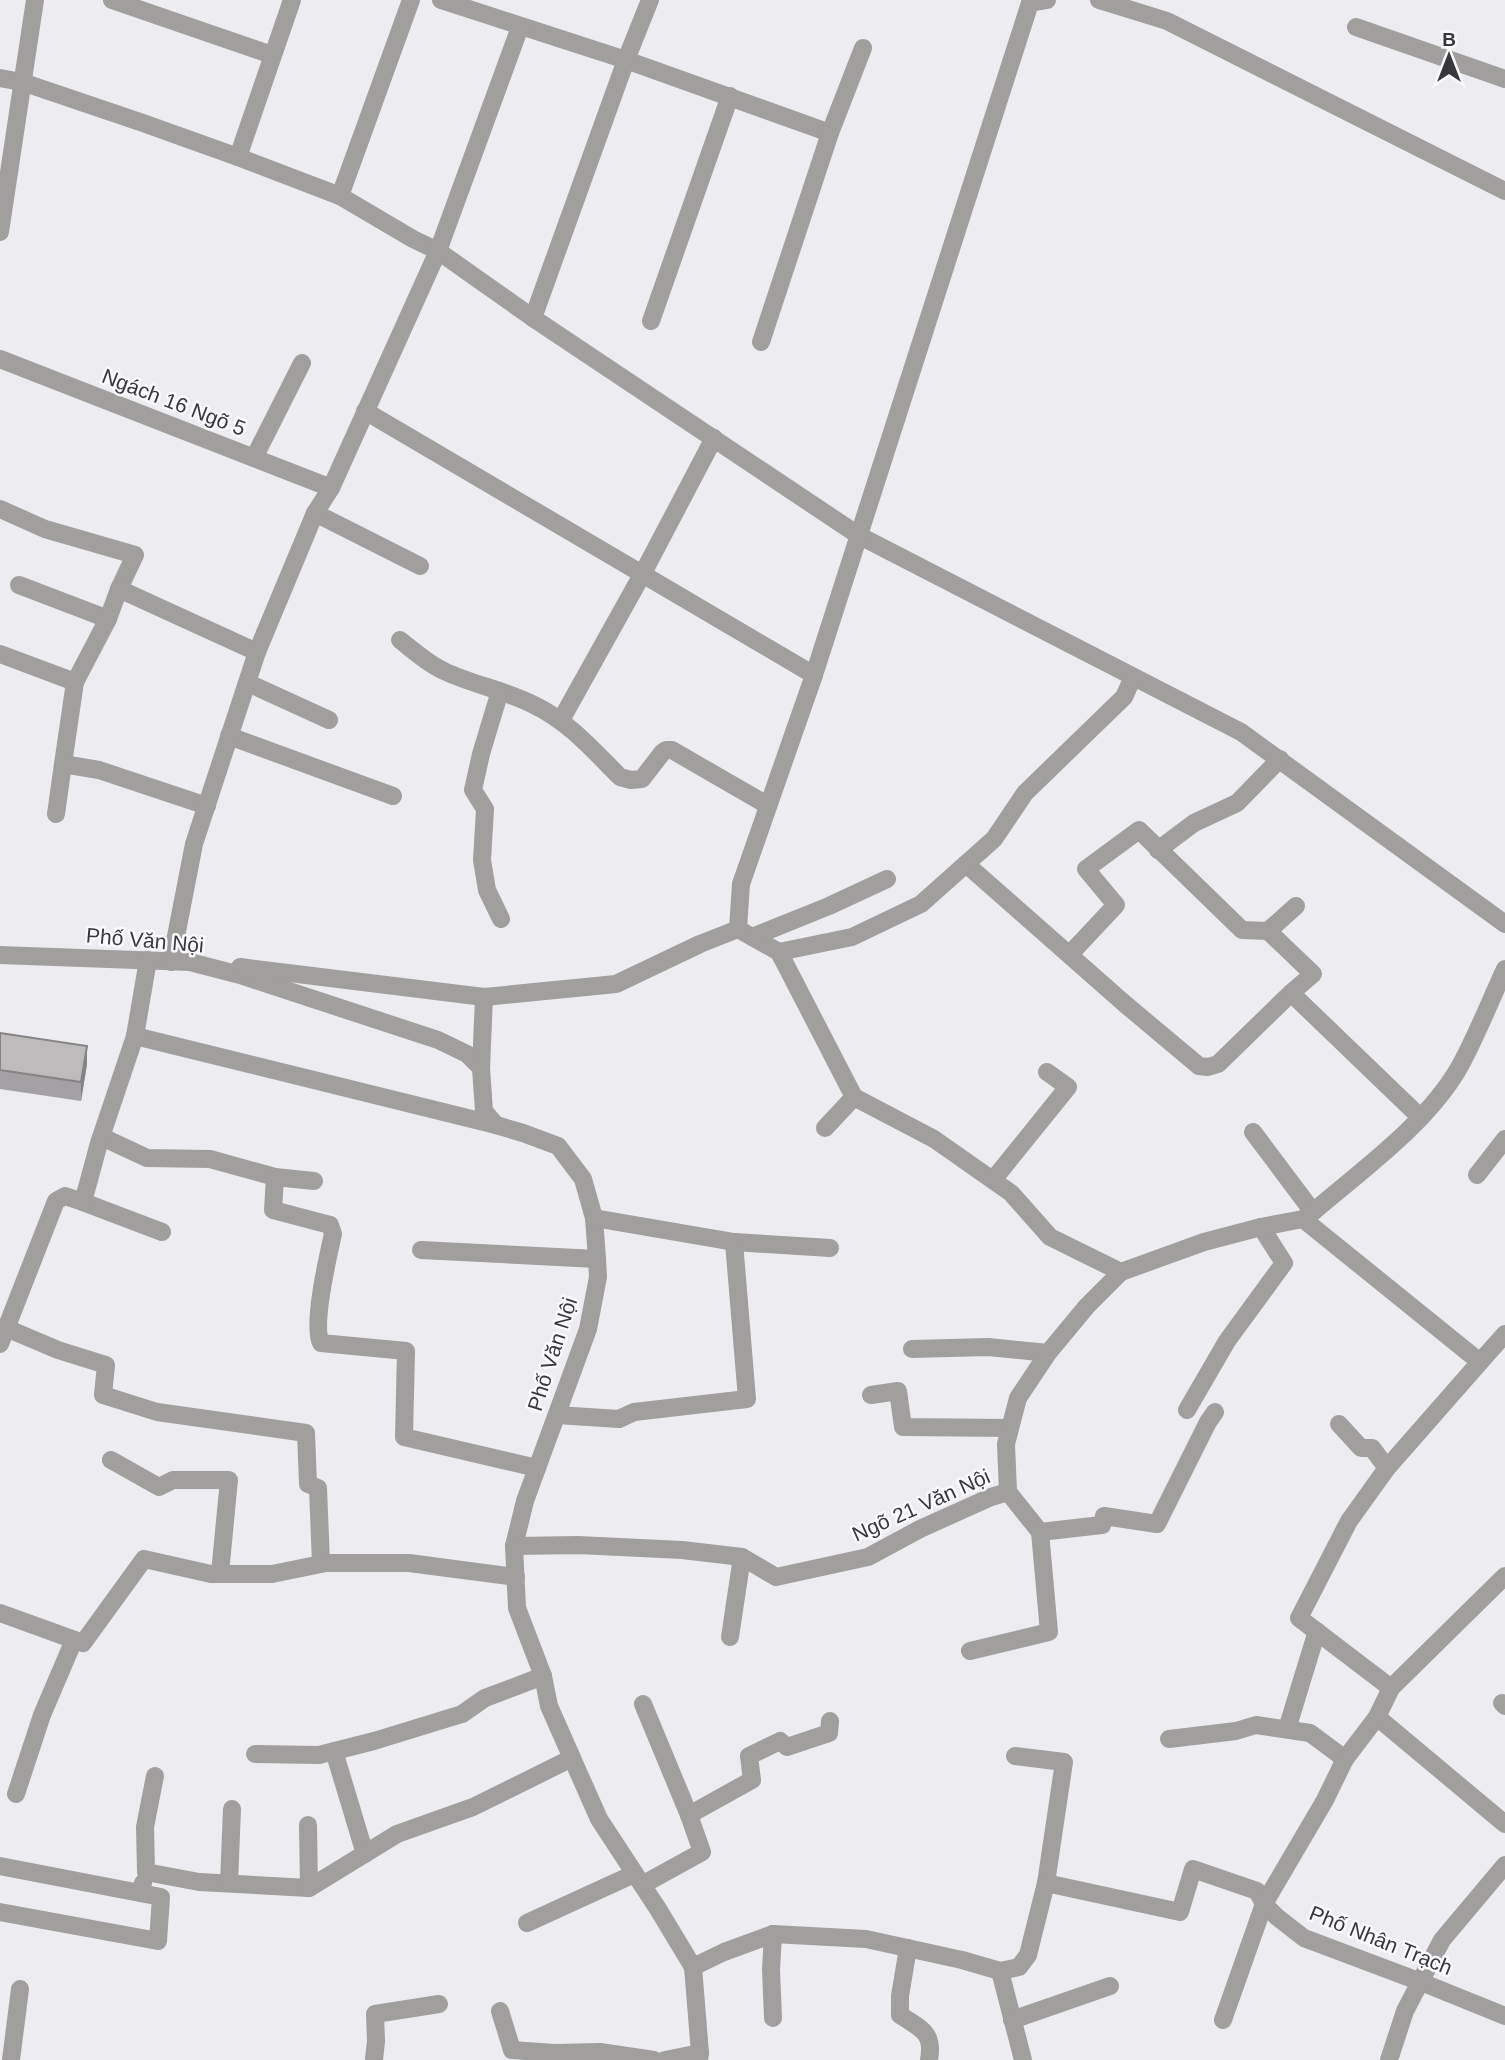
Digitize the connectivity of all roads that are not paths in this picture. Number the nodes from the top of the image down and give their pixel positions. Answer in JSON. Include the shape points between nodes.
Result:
{"nodes":[{"id":1,"x":35,"y":0,"type":"edge"},
{"id":2,"x":112,"y":0,"type":"edge"},
{"id":3,"x":292,"y":0,"type":"edge"},
{"id":4,"x":411,"y":0,"type":"edge"},
{"id":5,"x":441,"y":0,"type":"edge"},
{"id":6,"x":650,"y":0,"type":"edge"},
{"id":7,"x":1047,"y":0,"type":"edge"},
{"id":8,"x":1100,"y":0,"type":"edge"},
{"id":9,"x":520,"y":27,"type":"junction"},
{"id":10,"x":1356,"y":27,"type":"dead end"},
{"id":11,"x":863,"y":48,"type":"dead end"},
{"id":12,"x":272,"y":55,"type":"junction"},
{"id":13,"x":626,"y":61,"type":"junction"},
{"id":14,"x":0,"y":78,"type":"edge"},
{"id":15,"x":1505,"y":79,"type":"edge"},
{"id":16,"x":22,"y":82,"type":"junction"},
{"id":17,"x":730,"y":96,"type":"junction"},
{"id":18,"x":831,"y":133,"type":"junction"},
{"id":19,"x":238,"y":157,"type":"junction"},
{"id":20,"x":1505,"y":191,"type":"edge"},
{"id":21,"x":340,"y":197,"type":"junction"},
{"id":22,"x":0,"y":232,"type":"edge"},
{"id":23,"x":438,"y":251,"type":"junction"},
{"id":24,"x":533,"y":318,"type":"junction"},
{"id":25,"x":651,"y":321,"type":"dead end"},
{"id":26,"x":761,"y":342,"type":"dead end"},
{"id":27,"x":0,"y":359,"type":"edge"},
{"id":28,"x":302,"y":363,"type":"dead end"},
{"id":29,"x":365,"y":411,"type":"junction"},
{"id":30,"x":714,"y":438,"type":"junction"},
{"id":31,"x":254,"y":458,"type":"junction"},
{"id":32,"x":331,"y":488,"type":"junction"},
{"id":33,"x":0,"y":509,"type":"edge"},
{"id":34,"x":314,"y":513,"type":"junction"},
{"id":35,"x":858,"y":534,"type":"junction"},
{"id":36,"x":420,"y":566,"type":"dead end"},
{"id":37,"x":643,"y":573,"type":"junction"},
{"id":38,"x":19,"y":585,"type":"dead end"},
{"id":39,"x":119,"y":589,"type":"junction"},
{"id":40,"x":108,"y":620,"type":"junction"},
{"id":41,"x":400,"y":640,"type":"dead end"},
{"id":42,"x":257,"y":652,"type":"junction"},
{"id":43,"x":0,"y":654,"type":"edge"},
{"id":44,"x":814,"y":675,"type":"junction"},
{"id":45,"x":1133,"y":677,"type":"junction"},
{"id":46,"x":75,"y":682,"type":"junction"},
{"id":47,"x":248,"y":682,"type":"junction"},
{"id":48,"x":500,"y":691,"type":"junction"},
{"id":49,"x":329,"y":720,"type":"dead end"},
{"id":50,"x":561,"y":720,"type":"junction"},
{"id":51,"x":229,"y":736,"type":"junction"},
{"id":52,"x":1280,"y":759,"type":"junction"},
{"id":53,"x":62,"y":764,"type":"junction"},
{"id":54,"x":393,"y":796,"type":"dead end"},
{"id":55,"x":767,"y":805,"type":"junction"},
{"id":56,"x":207,"y":806,"type":"junction"},
{"id":57,"x":56,"y":814,"type":"dead end"},
{"id":58,"x":1158,"y":850,"type":"junction"},
{"id":59,"x":966,"y":863,"type":"junction"},
{"id":60,"x":887,"y":879,"type":"dead end"},
{"id":61,"x":1296,"y":906,"type":"dead end"},
{"id":62,"x":501,"y":919,"type":"dead end"},
{"id":63,"x":1505,"y":924,"type":"edge"},
{"id":64,"x":1268,"y":931,"type":"junction"},
{"id":65,"x":745,"y":933,"type":"junction"},
{"id":66,"x":779,"y":952,"type":"junction"},
{"id":67,"x":1070,"y":954,"type":"junction"},
{"id":68,"x":0,"y":955,"type":"edge"},
{"id":69,"x":148,"y":960,"type":"junction"},
{"id":70,"x":171,"y":961,"type":"junction"},
{"id":71,"x":190,"y":962,"type":"junction"},
{"id":72,"x":1505,"y":969,"type":"edge"},
{"id":73,"x":1291,"y":993,"type":"junction"},
{"id":74,"x":484,"y":998,"type":"junction"},
{"id":75,"x":135,"y":1036,"type":"junction"},
{"id":76,"x":481,"y":1068,"type":"junction"},
{"id":77,"x":1047,"y":1072,"type":"dead end"},
{"id":78,"x":854,"y":1097,"type":"junction"},
{"id":79,"x":1420,"y":1117,"type":"junction"},
{"id":80,"x":496,"y":1125,"type":"junction"},
{"id":81,"x":825,"y":1128,"type":"dead end"},
{"id":82,"x":1253,"y":1132,"type":"dead end"},
{"id":83,"x":102,"y":1138,"type":"junction"},
{"id":84,"x":1505,"y":1139,"type":"edge"},
{"id":85,"x":1477,"y":1175,"type":"dead end"},
{"id":86,"x":275,"y":1177,"type":"junction"},
{"id":87,"x":993,"y":1180,"type":"junction"},
{"id":88,"x":314,"y":1181,"type":"dead end"},
{"id":89,"x":83,"y":1202,"type":"junction"},
{"id":90,"x":1308,"y":1216,"type":"junction"},
{"id":91,"x":594,"y":1218,"type":"junction"},
{"id":92,"x":1261,"y":1227,"type":"junction"},
{"id":93,"x":162,"y":1232,"type":"dead end"},
{"id":94,"x":734,"y":1242,"type":"junction"},
{"id":95,"x":831,"y":1248,"type":"dead end"},
{"id":96,"x":421,"y":1250,"type":"dead end"},
{"id":97,"x":597,"y":1259,"type":"junction"},
{"id":98,"x":1121,"y":1272,"type":"junction"},
{"id":99,"x":1505,"y":1334,"type":"edge"},
{"id":100,"x":3,"y":1336,"type":"edge"},
{"id":101,"x":912,"y":1349,"type":"dead end"},
{"id":102,"x":1048,"y":1353,"type":"junction"},
{"id":103,"x":1499,"y":1353,"type":"edge"},
{"id":104,"x":1479,"y":1362,"type":"junction"},
{"id":105,"x":871,"y":1395,"type":"dead end"},
{"id":106,"x":1186,"y":1410,"type":"dead end"},
{"id":107,"x":1215,"y":1412,"type":"dead end"},
{"id":108,"x":557,"y":1415,"type":"junction"},
{"id":109,"x":1339,"y":1424,"type":"dead end"},
{"id":110,"x":1010,"y":1427,"type":"junction"},
{"id":111,"x":111,"y":1460,"type":"dead end"},
{"id":112,"x":537,"y":1468,"type":"junction"},
{"id":113,"x":1387,"y":1468,"type":"junction"},
{"id":114,"x":1008,"y":1492,"type":"junction"},
{"id":115,"x":1040,"y":1532,"type":"junction"},
{"id":116,"x":514,"y":1546,"type":"junction"},
{"id":117,"x":743,"y":1557,"type":"junction"},
{"id":118,"x":321,"y":1563,"type":"junction"},
{"id":119,"x":220,"y":1573,"type":"junction"},
{"id":120,"x":1505,"y":1576,"type":"edge"},
{"id":121,"x":516,"y":1577,"type":"junction"},
{"id":122,"x":0,"y":1614,"type":"edge"},
{"id":123,"x":1317,"y":1631,"type":"junction"},
{"id":124,"x":730,"y":1637,"type":"dead end"},
{"id":125,"x":74,"y":1640,"type":"junction"},
{"id":126,"x":970,"y":1651,"type":"dead end"},
{"id":127,"x":543,"y":1676,"type":"junction"},
{"id":128,"x":1391,"y":1688,"type":"junction"},
{"id":129,"x":642,"y":1704,"type":"dead end"},
{"id":130,"x":1377,"y":1717,"type":"junction"},
{"id":131,"x":831,"y":1721,"type":"dead end"},
{"id":132,"x":1287,"y":1729,"type":"junction"},
{"id":133,"x":1169,"y":1739,"type":"dead end"},
{"id":134,"x":334,"y":1751,"type":"junction"},
{"id":135,"x":255,"y":1754,"type":"dead end"},
{"id":136,"x":1015,"y":1756,"type":"dead end"},
{"id":137,"x":572,"y":1758,"type":"junction"},
{"id":138,"x":1345,"y":1759,"type":"junction"},
{"id":139,"x":155,"y":1776,"type":"dead end"},
{"id":140,"x":16,"y":1794,"type":"dead end"},
{"id":141,"x":232,"y":1808,"type":"dead end"},
{"id":142,"x":689,"y":1815,"type":"junction"},
{"id":143,"x":1505,"y":1824,"type":"edge"},
{"id":144,"x":308,"y":1825,"type":"dead end"},
{"id":145,"x":365,"y":1854,"type":"junction"},
{"id":146,"x":1505,"y":1865,"type":"edge"},
{"id":147,"x":0,"y":1866,"type":"edge"},
{"id":148,"x":146,"y":1872,"type":"junction"},
{"id":149,"x":638,"y":1880,"type":"junction"},
{"id":150,"x":229,"y":1883,"type":"junction"},
{"id":151,"x":1046,"y":1883,"type":"junction"},
{"id":152,"x":309,"y":1888,"type":"junction"},
{"id":153,"x":140,"y":1894,"type":"junction"},
{"id":154,"x":1264,"y":1904,"type":"junction"},
{"id":155,"x":0,"y":1912,"type":"edge"},
{"id":156,"x":527,"y":1923,"type":"dead end"},
{"id":157,"x":773,"y":1934,"type":"junction"},
{"id":158,"x":908,"y":1948,"type":"junction"},
{"id":159,"x":693,"y":1967,"type":"junction"},
{"id":160,"x":1000,"y":1971,"type":"junction"},
{"id":161,"x":1421,"y":1982,"type":"junction"},
{"id":162,"x":1110,"y":1986,"type":"dead end"},
{"id":163,"x":20,"y":1989,"type":"dead end"},
{"id":164,"x":439,"y":2004,"type":"dead end"},
{"id":165,"x":500,"y":2011,"type":"dead end"},
{"id":166,"x":1505,"y":2016,"type":"edge"},
{"id":167,"x":773,"y":2018,"type":"dead end"},
{"id":168,"x":1012,"y":2020,"type":"junction"},
{"id":169,"x":1223,"y":2020,"type":"dead end"},
{"id":170,"x":511,"y":2055,"type":"edge"},
{"id":171,"x":700,"y":2056,"type":"edge"},
{"id":172,"x":11,"y":2060,"type":"edge"},
{"id":173,"x":374,"y":2060,"type":"edge"},
{"id":174,"x":654,"y":2060,"type":"edge"},
{"id":175,"x":665,"y":2060,"type":"edge"},
{"id":176,"x":929,"y":2060,"type":"edge"},
{"id":177,"x":1023,"y":2060,"type":"edge"},
{"id":178,"x":1388,"y":2060,"type":"edge"}],
"edges":[{"from":1,"to":16,"type":"street"},
{"from":2,"to":12,"type":"street"},
{"from":3,"to":12,"type":"street"},
{"from":4,"to":21,"type":"street"},
{"from":5,"to":9,"type":"street"},
{"from":6,"to":13,"type":"street"},
{"from":7,"to":35,"type":"street","via":[[1030,3]]},
{"from":8,"to":20,"type":"street","via":[[1167,21]]},
{"from":9,"to":13,"type":"street"},
{"from":9,"to":23,"type":"street"},
{"from":10,"to":15,"type":"street"},
{"from":11,"to":18,"type":"street"},
{"from":12,"to":19,"type":"street"},
{"from":13,"to":17,"type":"street"},
{"from":13,"to":24,"type":"street"},
{"from":14,"to":16,"type":"street"},
{"from":16,"to":19,"type":"street"},
{"from":16,"to":22,"type":"street"},
{"from":17,"to":18,"type":"street"},
{"from":17,"to":25,"type":"street"},
{"from":18,"to":26,"type":"street"},
{"from":19,"to":21,"type":"street"},
{"from":21,"to":23,"type":"street"},
{"from":23,"to":24,"type":"street"},
{"from":23,"to":29,"type":"street"},
{"from":24,"to":30,"type":"street"},
{"from":27,"to":31,"type":"street","name":"Ngách 16 Ngõ 5"},
{"from":28,"to":31,"type":"street"},
{"from":29,"to":32,"type":"street"},
{"from":29,"to":37,"type":"street"},
{"from":30,"to":35,"type":"street"},
{"from":30,"to":37,"type":"street"},
{"from":31,"to":32,"type":"street","name":"Ngách 16 Ngõ 5"},
{"from":32,"to":34,"type":"street"},
{"from":33,"to":39,"type":"street","via":[[45,529],[135,555]]},
{"from":34,"to":36,"type":"street"},
{"from":34,"to":42,"type":"street"},
{"from":35,"to":44,"type":"street"},
{"from":35,"to":45,"type":"street"},
{"from":37,"to":44,"type":"street"},
{"from":37,"to":50,"type":"street"},
{"from":38,"to":40,"type":"street"},
{"from":39,"to":40,"type":"street"},
{"from":39,"to":42,"type":"street"},
{"from":40,"to":46,"type":"street"},
{"from":41,"to":48,"type":"street","via":[[443,671]]},
{"from":42,"to":47,"type":"street"},
{"from":43,"to":46,"type":"street"},
{"from":44,"to":55,"type":"street"},
{"from":45,"to":52,"type":"street","via":[[1241,732]]},
{"from":45,"to":59,"type":"street","via":[[1124,697],[1025,793],[993,839]]},
{"from":46,"to":53,"type":"street"},
{"from":47,"to":49,"type":"street"},
{"from":47,"to":51,"type":"street"},
{"from":48,"to":50,"type":"street"},
{"from":48,"to":62,"type":"street","via":[[474,790],[485,809],[482,860],[487,890]]},
{"from":50,"to":55,"type":"street","via":[[620,777],[642,779],[662,753],[672,750]]},
{"from":51,"to":54,"type":"street"},
{"from":51,"to":56,"type":"street"},
{"from":52,"to":58,"type":"street","via":[[1237,803],[1194,822]]},
{"from":52,"to":63,"type":"street"},
{"from":53,"to":56,"type":"street","via":[[99,769]]},
{"from":53,"to":57,"type":"street"},
{"from":55,"to":65,"type":"street","via":[[741,884]]},
{"from":56,"to":70,"type":"street","via":[[194,844]]},
{"from":58,"to":64,"type":"street","via":[[1242,930]]},
{"from":58,"to":67,"type":"street","via":[[1139,830],[1086,869],[1116,905]]},
{"from":59,"to":66,"type":"street","via":[[921,904],[852,937]]},
{"from":59,"to":67,"type":"street"},
{"from":60,"to":65,"type":"street","via":[[829,906]]},
{"from":61,"to":64,"type":"street"},
{"from":64,"to":73,"type":"street","via":[[1313,974]]},
{"from":65,"to":66,"type":"street"},
{"from":65,"to":74,"type":"street","via":[[700,944],[616,984]]},
{"from":66,"to":78,"type":"street"},
{"from":67,"to":73,"type":"street","via":[[1199,1066],[1218,1064]]},
{"from":68,"to":69,"type":"street","name":"Phố Văn Nội"},
{"from":69,"to":70,"type":"street","name":"Phố Văn Nội"},
{"from":69,"to":75,"type":"street"},
{"from":70,"to":71,"type":"street","name":"Phố Văn Nội"},
{"from":71,"to":74,"type":"street"},
{"from":71,"to":76,"type":"street","name":"Phố Văn Nội","via":[[438,1040],[467,1054]]},
{"from":72,"to":79,"type":"street","via":[[1460,1067]]},
{"from":73,"to":79,"type":"street"},
{"from":74,"to":76,"type":"street"},
{"from":75,"to":80,"type":"street","name":"Phố Văn Nội"},
{"from":75,"to":83,"type":"street"},
{"from":76,"to":80,"type":"street","via":[[484,1111]]},
{"from":77,"to":87,"type":"street","via":[[1068,1087]]},
{"from":78,"to":81,"type":"street"},
{"from":78,"to":87,"type":"street","via":[[934,1139]]},
{"from":79,"to":90,"type":"street"},
{"from":80,"to":91,"type":"street","name":"Phố Văn Nội","via":[[558,1146],[583,1179]]},
{"from":82,"to":90,"type":"street"},
{"from":83,"to":86,"type":"street","via":[[147,1158],[211,1159]]},
{"from":83,"to":89,"type":"street"},
{"from":84,"to":85,"type":"street"},
{"from":86,"to":88,"type":"street"},
{"from":86,"to":112,"type":"street","via":[[273,1210],[330,1225],[333,1234],[320,1306],[321,1343],[406,1351],[404,1437]]},
{"from":87,"to":98,"type":"street","via":[[1012,1193],[1050,1237]]},
{"from":89,"to":93,"type":"street"},
{"from":89,"to":100,"type":"street","via":[[65,1196],[56,1200]]},
{"from":90,"to":92,"type":"street"},
{"from":90,"to":104,"type":"street"},
{"from":91,"to":94,"type":"street"},
{"from":91,"to":97,"type":"street","name":"Phố Văn Nội"},
{"from":92,"to":98,"type":"street","via":[[1203,1241]]},
{"from":92,"to":106,"type":"street","via":[[1284,1263],[1227,1341]]},
{"from":94,"to":95,"type":"street"},
{"from":94,"to":108,"type":"street","via":[[747,1399],[634,1412],[619,1419]]},
{"from":96,"to":97,"type":"street"},
{"from":97,"to":108,"type":"street","name":"Phố Văn Nội","via":[[588,1329]]},
{"from":98,"to":102,"type":"street"},
{"from":99,"to":103,"type":"street"},
{"from":100,"to":118,"type":"street","via":[[106,1365],[103,1395],[157,1412],[306,1433],[308,1484],[318,1488]]},
{"from":101,"to":102,"type":"street","via":[[988,1347]]},
{"from":102,"to":110,"type":"street","via":[[1018,1398]]},
{"from":103,"to":104,"type":"street"},
{"from":104,"to":113,"type":"street"},
{"from":105,"to":110,"type":"street","via":[[898,1391],[903,1427]]},
{"from":107,"to":115,"type":"street","via":[[1157,1524],[1104,1516],[1102,1525]]},
{"from":108,"to":112,"type":"street","name":"Phố Văn Nội"},
{"from":109,"to":113,"type":"street","via":[[1361,1448],[1372,1448]]},
{"from":110,"to":114,"type":"street"},
{"from":111,"to":119,"type":"street","via":[[159,1487],[173,1480],[229,1480]]},
{"from":112,"to":116,"type":"street","name":"Phố Văn Nội"},
{"from":113,"to":123,"type":"street","via":[[1349,1521],[1299,1618]]},
{"from":114,"to":115,"type":"street","name":"Ngõ 21 Văn Nội"},
{"from":114,"to":117,"type":"street","name":"Ngõ 21 Văn Nội","via":[[868,1557],[776,1577]]},
{"from":115,"to":126,"type":"street","via":[[1049,1632]]},
{"from":116,"to":117,"type":"street","name":"Ngõ 21 Văn Nội","via":[[578,1545]]},
{"from":116,"to":121,"type":"street","name":"Phố Văn Nội"},
{"from":117,"to":124,"type":"street"},
{"from":118,"to":119,"type":"street","via":[[272,1574]]},
{"from":118,"to":121,"type":"street","via":[[409,1563]]},
{"from":119,"to":125,"type":"street","via":[[144,1559],[83,1643]]},
{"from":120,"to":128,"type":"street"},
{"from":121,"to":127,"type":"street","name":"Phố Văn Nội","via":[[517,1608]]},
{"from":122,"to":125,"type":"street"},
{"from":123,"to":128,"type":"street"},
{"from":123,"to":132,"type":"street"},
{"from":125,"to":140,"type":"street","via":[[42,1715]]},
{"from":127,"to":134,"type":"street","via":[[485,1698],[462,1714]]},
{"from":127,"to":137,"type":"street","name":"Phố Văn Nội"},
{"from":128,"to":130,"type":"street"},
{"from":129,"to":142,"type":"street"},
{"from":130,"to":138,"type":"street"},
{"from":130,"to":143,"type":"street"},
{"from":131,"to":142,"type":"street","via":[[829,1733],[787,1747],[780,1741],[749,1756],[752,1780]]},
{"from":132,"to":133,"type":"street","via":[[1256,1725]]},
{"from":132,"to":138,"type":"street","via":[[1310,1733]]},
{"from":134,"to":135,"type":"street"},
{"from":134,"to":145,"type":"street"},
{"from":136,"to":151,"type":"street","via":[[1064,1762]]},
{"from":137,"to":145,"type":"street","via":[[474,1807],[397,1834]]},
{"from":137,"to":149,"type":"street","name":"Phố Văn Nội","via":[[599,1819]]},
{"from":138,"to":154,"type":"street"},
{"from":139,"to":148,"type":"street","via":[[145,1827]]},
{"from":141,"to":150,"type":"street"},
{"from":142,"to":149,"type":"street","via":[[702,1852]]},
{"from":144,"to":152,"type":"street"},
{"from":145,"to":152,"type":"street"},
{"from":146,"to":161,"type":"street","via":[[1442,1940]]},
{"from":147,"to":153,"type":"street"},
{"from":148,"to":150,"type":"street"},
{"from":148,"to":153,"type":"street"},
{"from":149,"to":156,"type":"street"},
{"from":149,"to":159,"type":"street","name":"Phố Văn Nội"},
{"from":150,"to":152,"type":"street"},
{"from":151,"to":154,"type":"street","name":"Phố Nhân Trạch","via":[[1180,1912],[1193,1869],[1258,1891]]},
{"from":151,"to":160,"type":"street","via":[[1028,1955],[1019,1967]]},
{"from":153,"to":155,"type":"street","via":[[161,1897],[158,1941]]},
{"from":154,"to":161,"type":"street","name":"Phố Nhân Trạch","via":[[1304,1938]]},
{"from":154,"to":169,"type":"street"},
{"from":157,"to":158,"type":"street","via":[[866,1939]]},
{"from":157,"to":159,"type":"street"},
{"from":157,"to":167,"type":"street"},
{"from":158,"to":160,"type":"street"},
{"from":158,"to":176,"type":"street","via":[[900,2015],[925,2031],[932,2045]]},
{"from":159,"to":171,"type":"street"},
{"from":160,"to":168,"type":"street"},
{"from":161,"to":166,"type":"street","name":"Phố Nhân Trạch"},
{"from":161,"to":178,"type":"street"},
{"from":162,"to":168,"type":"street"},
{"from":163,"to":172,"type":"street"},
{"from":164,"to":173,"type":"street","via":[[375,2014]]},
{"from":165,"to":170,"type":"street"},
{"from":168,"to":177,"type":"street"},
{"from":170,"to":174,"type":"street","via":[[600,2052]]},
{"from":171,"to":175,"type":"street"}]}
